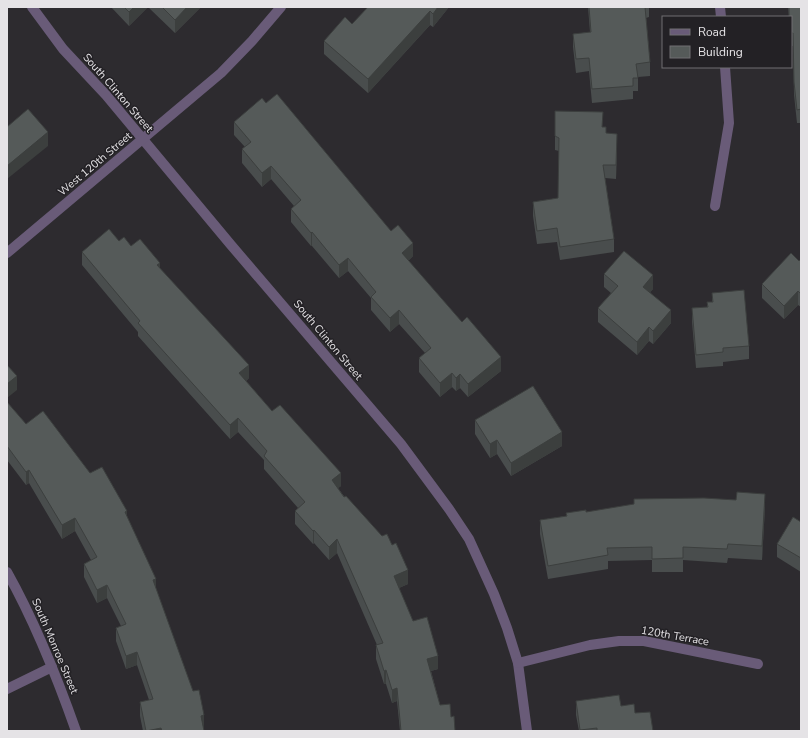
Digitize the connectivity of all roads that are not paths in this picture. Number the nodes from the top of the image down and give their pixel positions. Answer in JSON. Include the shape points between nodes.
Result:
{"nodes":[{"id":1,"x":32,"y":7,"type":"edge"},
{"id":2,"x":281,"y":7,"type":"edge"},
{"id":3,"x":725,"y":68,"type":"edge"},
{"id":4,"x":143,"y":139,"type":"junction"},
{"id":5,"x":715,"y":206,"type":"dead end"},
{"id":6,"x":7,"y":253,"type":"edge"},
{"id":7,"x":7,"y":572,"type":"edge"},
{"id":8,"x":518,"y":663,"type":"junction"},
{"id":9,"x":758,"y":664,"type":"dead end"},
{"id":10,"x":52,"y":667,"type":"junction"},
{"id":11,"x":7,"y":689,"type":"edge"},
{"id":12,"x":76,"y":731,"type":"edge"},
{"id":13,"x":527,"y":731,"type":"edge"}],
"edges":[{"from":1,"to":4,"type":"street","name":"South Clinton Street","via":[[64,49]]},
{"from":2,"to":4,"type":"street","name":"West 120th Street","via":[[221,73]]},
{"from":3,"to":5,"type":"street","via":[[729,122]]},
{"from":4,"to":6,"type":"street","name":"West 120th Street"},
{"from":4,"to":8,"type":"street","name":"South Clinton Street","via":[[401,444],[449,509],[469,539],[494,594]]},
{"from":7,"to":10,"type":"street","name":"South Monroe Street","via":[[21,596]]},
{"from":8,"to":9,"type":"street","name":"120th Terrace","via":[[590,645],[644,641]]},
{"from":8,"to":13,"type":"street","name":"South Clinton Street"},
{"from":10,"to":11,"type":"street"},
{"from":10,"to":12,"type":"street","name":"South Monroe Street"}]}
